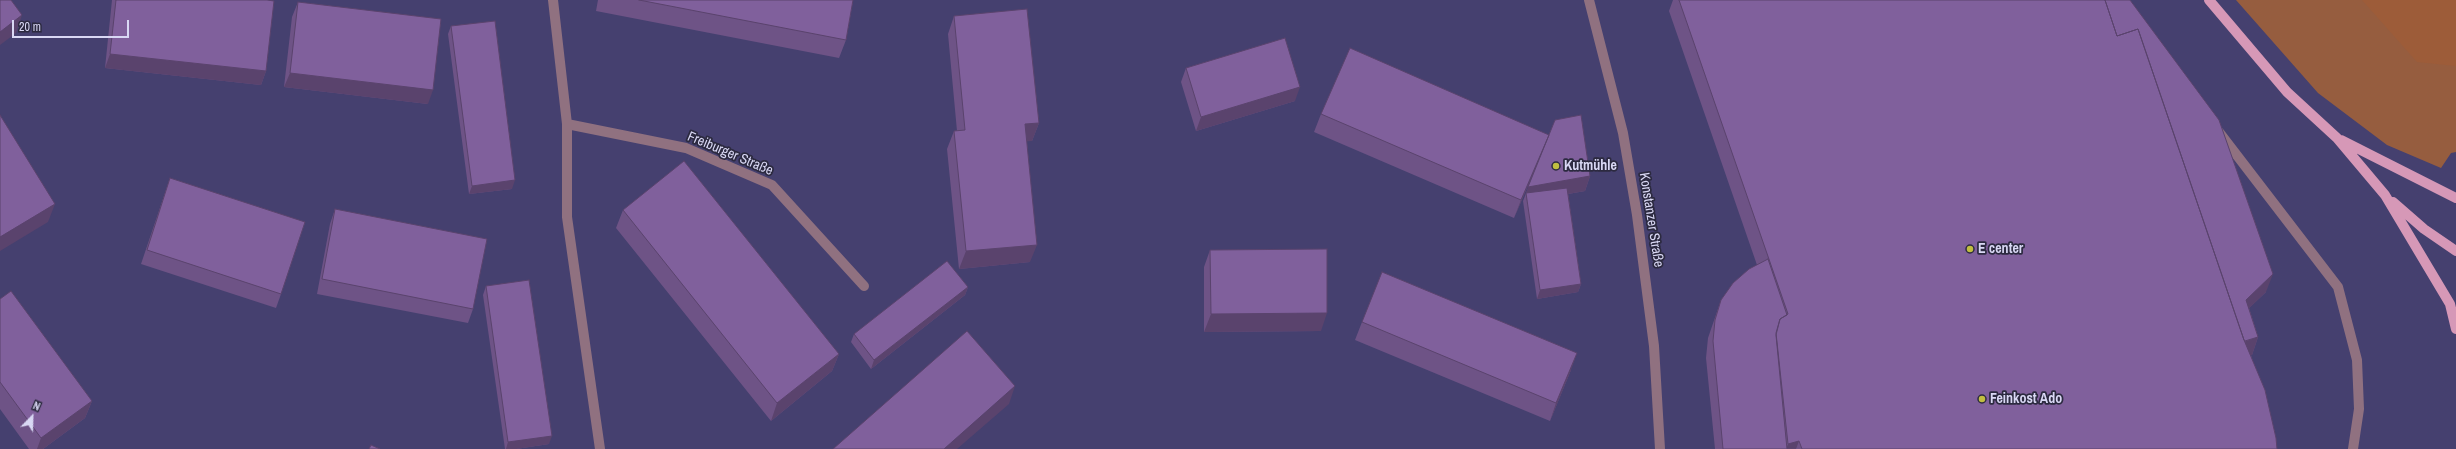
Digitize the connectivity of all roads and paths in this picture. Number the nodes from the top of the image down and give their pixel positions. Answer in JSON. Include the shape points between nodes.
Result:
{"nodes":[{"id":1,"x":553,"y":0,"type":"edge"},
{"id":2,"x":1589,"y":0,"type":"edge"},
{"id":3,"x":2209,"y":0,"type":"edge"},
{"id":4,"x":567,"y":124,"type":"junction"},
{"id":5,"x":2214,"y":125,"type":"edge"},
{"id":6,"x":2337,"y":138,"type":"junction"},
{"id":7,"x":2385,"y":195,"type":"junction"},
{"id":8,"x":2456,"y":198,"type":"edge"},
{"id":9,"x":2456,"y":251,"type":"edge"},
{"id":10,"x":864,"y":286,"type":"dead end"},
{"id":11,"x":2456,"y":329,"type":"edge"},
{"id":12,"x":600,"y":449,"type":"edge"},
{"id":13,"x":1660,"y":449,"type":"edge"},
{"id":14,"x":2353,"y":449,"type":"edge"}],
"edges":[{"from":1,"to":4,"type":"street"},
{"from":2,"to":13,"type":"street","name":"Konstanzer Straße","via":[[1622,133],[1637,216],[1654,346]]},
{"from":3,"to":6,"type":"main road","via":[[2287,92]]},
{"from":4,"to":10,"type":"street","name":"Freiburger Straße","via":[[686,148],[772,185]]},
{"from":4,"to":12,"type":"street","via":[[567,217]]},
{"from":5,"to":14,"type":"street","via":[[2338,287],[2357,360],[2358,409]]},
{"from":6,"to":7,"type":"main road"},
{"from":6,"to":8,"type":"main road"},
{"from":7,"to":9,"type":"main road","via":[[2424,229]]},
{"from":7,"to":11,"type":"main road","via":[[2450,304]]}]}
